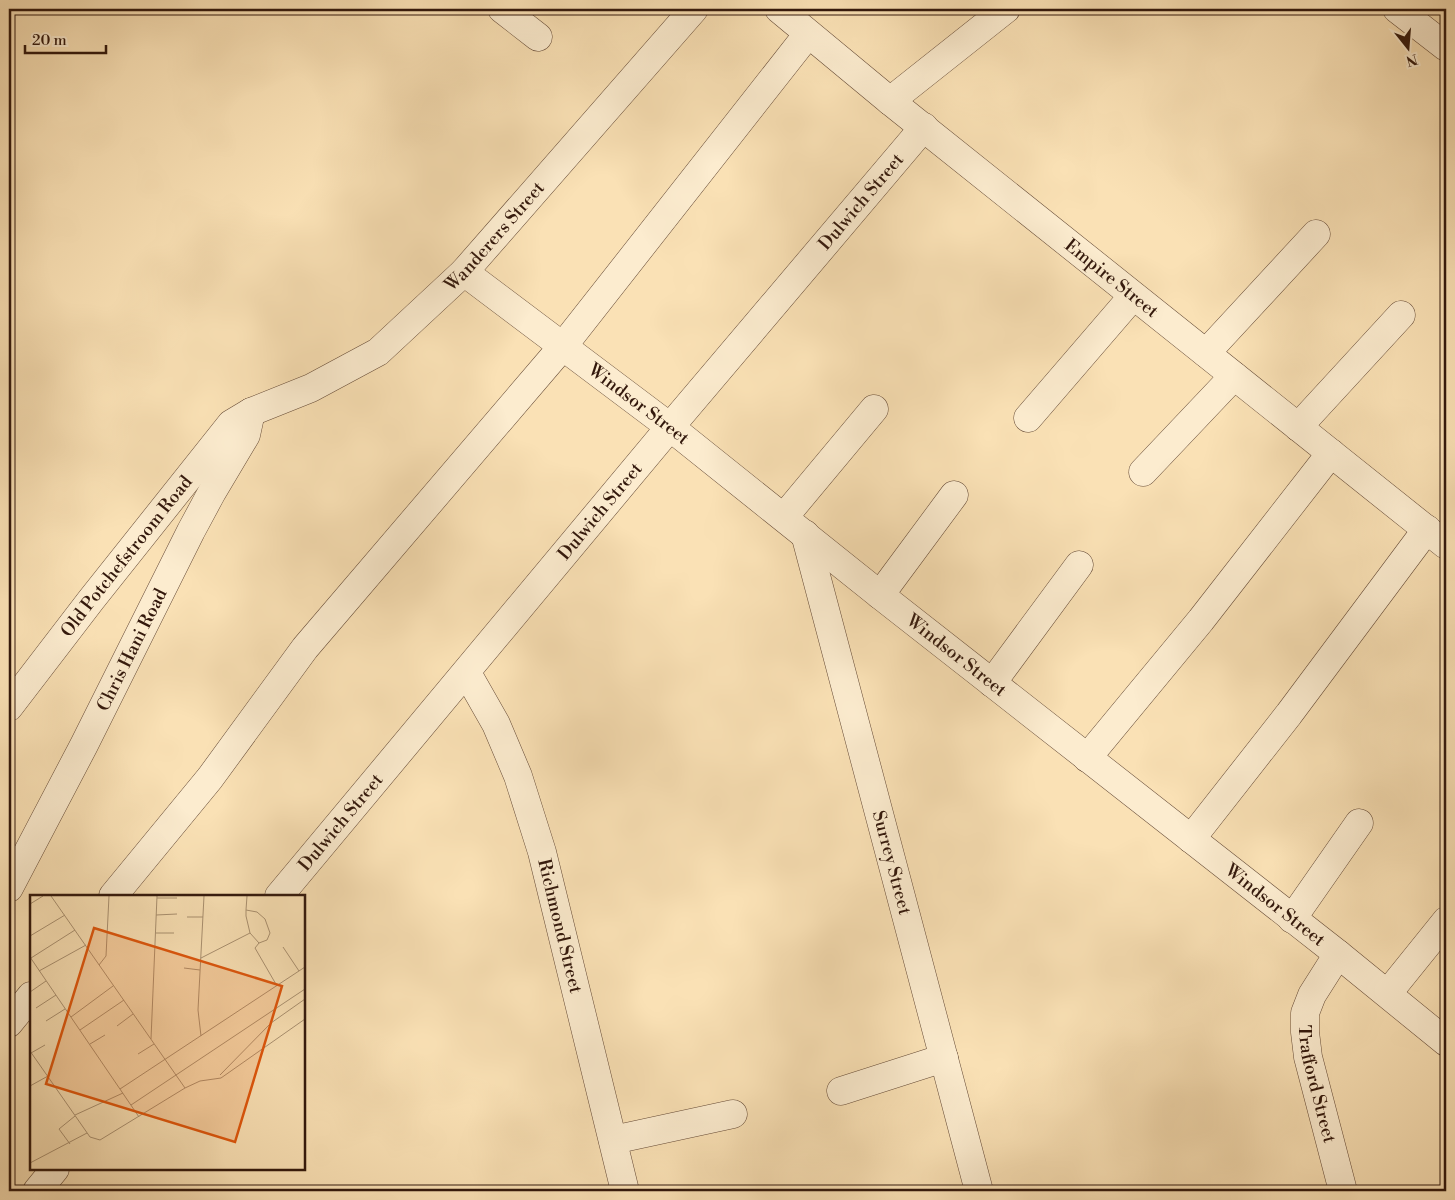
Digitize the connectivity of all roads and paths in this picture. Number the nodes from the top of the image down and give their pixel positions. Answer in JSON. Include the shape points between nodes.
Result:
{"nodes":[{"id":1,"x":502,"y":9,"type":"edge"},
{"id":2,"x":694,"y":9,"type":"edge"},
{"id":3,"x":779,"y":9,"type":"edge"},
{"id":4,"x":1006,"y":9,"type":"edge"},
{"id":5,"x":1397,"y":9,"type":"edge"},
{"id":6,"x":808,"y":34,"type":"junction"},
{"id":7,"x":538,"y":37,"type":"dead end"},
{"id":8,"x":1446,"y":47,"type":"edge"},
{"id":9,"x":890,"y":101,"type":"junction"},
{"id":10,"x":924,"y":127,"type":"junction"},
{"id":11,"x":1316,"y":234,"type":"dead end"},
{"id":12,"x":464,"y":272,"type":"junction"},
{"id":13,"x":1133,"y":296,"type":"junction"},
{"id":14,"x":1401,"y":315,"type":"dead end"},
{"id":15,"x":563,"y":346,"type":"junction"},
{"id":16,"x":1206,"y":353,"type":"junction"},
{"id":17,"x":1234,"y":376,"type":"junction"},
{"id":18,"x":874,"y":409,"type":"dead end"},
{"id":19,"x":251,"y":412,"type":"junction"},
{"id":20,"x":1028,"y":418,"type":"dead end"},
{"id":21,"x":670,"y":427,"type":"junction"},
{"id":22,"x":1298,"y":427,"type":"junction"},
{"id":23,"x":1331,"y":453,"type":"junction"},
{"id":24,"x":1143,"y":472,"type":"dead end"},
{"id":25,"x":954,"y":495,"type":"dead end"},
{"id":26,"x":784,"y":518,"type":"junction"},
{"id":27,"x":805,"y":534,"type":"junction"},
{"id":28,"x":1436,"y":537,"type":"edge"},
{"id":29,"x":1079,"y":565,"type":"dead end"},
{"id":30,"x":880,"y":595,"type":"junction"},
{"id":31,"x":467,"y":673,"type":"junction"},
{"id":32,"x":992,"y":683,"type":"junction"},
{"id":33,"x":9,"y":707,"type":"edge"},
{"id":34,"x":1087,"y":758,"type":"junction"},
{"id":35,"x":1359,"y":823,"type":"dead end"},
{"id":36,"x":1191,"y":839,"type":"junction"},
{"id":37,"x":9,"y":888,"type":"edge"},
{"id":38,"x":114,"y":895,"type":"edge"},
{"id":39,"x":280,"y":895,"type":"edge"},
{"id":40,"x":1292,"y":919,"type":"junction"},
{"id":41,"x":1446,"y":921,"type":"edge"},
{"id":42,"x":1338,"y":954,"type":"junction"},
{"id":43,"x":1388,"y":993,"type":"junction"},
{"id":44,"x":30,"y":997,"type":"edge"},
{"id":45,"x":9,"y":1023,"type":"edge"},
{"id":46,"x":1446,"y":1042,"type":"edge"},
{"id":47,"x":944,"y":1058,"type":"junction"},
{"id":48,"x":841,"y":1091,"type":"dead end"},
{"id":49,"x":733,"y":1114,"type":"dead end"},
{"id":50,"x":613,"y":1140,"type":"junction"},
{"id":51,"x":54,"y":1170,"type":"edge"},
{"id":52,"x":37,"y":1191,"type":"edge"},
{"id":53,"x":626,"y":1191,"type":"edge"},
{"id":54,"x":979,"y":1191,"type":"edge"},
{"id":55,"x":1343,"y":1191,"type":"edge"}],
"edges":[{"from":1,"to":7,"type":"street"},
{"from":2,"to":12,"type":"street","name":"Wanderers Street"},
{"from":3,"to":6,"type":"street","name":"Empire Street"},
{"from":4,"to":9,"type":"street"},
{"from":5,"to":8,"type":"street"},
{"from":6,"to":9,"type":"street","name":"Empire Street"},
{"from":6,"to":15,"type":"street"},
{"from":9,"to":10,"type":"street","name":"Empire Street"},
{"from":10,"to":13,"type":"street","name":"Empire Street"},
{"from":10,"to":21,"type":"street","name":"Dulwich Street"},
{"from":11,"to":16,"type":"street"},
{"from":12,"to":15,"type":"street","name":"Windsor Street"},
{"from":12,"to":19,"type":"street","name":"Wanderers Street","via":[[378,352],[311,388]]},
{"from":13,"to":16,"type":"street","name":"Empire Street"},
{"from":13,"to":20,"type":"street"},
{"from":14,"to":22,"type":"street"},
{"from":15,"to":21,"type":"street","name":"Windsor Street"},
{"from":15,"to":38,"type":"street","via":[[305,648],[210,778]]},
{"from":16,"to":17,"type":"street","name":"Empire Street"},
{"from":17,"to":22,"type":"street","name":"Empire Street"},
{"from":17,"to":24,"type":"street"},
{"from":18,"to":26,"type":"street"},
{"from":19,"to":33,"type":"street","name":"Old Potchefstroom Road","via":[[232,424]]},
{"from":19,"to":37,"type":"street","name":"Chris Hani Road","via":[[246,435],[191,531]]},
{"from":21,"to":26,"type":"street","name":"Windsor Street"},
{"from":21,"to":31,"type":"street","name":"Dulwich Street"},
{"from":22,"to":23,"type":"street","name":"Empire Street"},
{"from":23,"to":28,"type":"street","name":"Empire Street"},
{"from":23,"to":34,"type":"street","via":[[1202,620]]},
{"from":25,"to":30,"type":"street"},
{"from":26,"to":27,"type":"street","name":"Windsor Street"},
{"from":27,"to":30,"type":"street","name":"Windsor Street"},
{"from":27,"to":47,"type":"street","name":"Surrey Street"},
{"from":28,"to":36,"type":"street","via":[[1289,714]]},
{"from":29,"to":32,"type":"street"},
{"from":30,"to":32,"type":"street","name":"Windsor Street"},
{"from":31,"to":39,"type":"street","name":"Dulwich Street"},
{"from":31,"to":50,"type":"street","name":"Richmond Street","via":[[496,724],[521,786],[542,852]]},
{"from":32,"to":34,"type":"street","name":"Windsor Street"},
{"from":34,"to":36,"type":"street","name":"Windsor Street"},
{"from":35,"to":40,"type":"street"},
{"from":36,"to":40,"type":"street","name":"Windsor Street"},
{"from":40,"to":42,"type":"street","name":"Windsor Street"},
{"from":41,"to":43,"type":"street"},
{"from":42,"to":43,"type":"street","name":"Windsor Street"},
{"from":42,"to":55,"type":"street","name":"Trafford Street","via":[[1312,995],[1305,1012],[1305,1032],[1308,1057]]},
{"from":43,"to":46,"type":"street","name":"Windsor Street"},
{"from":44,"to":45,"type":"street"},
{"from":47,"to":48,"type":"street"},
{"from":47,"to":54,"type":"street","name":"Surrey Street"},
{"from":49,"to":50,"type":"street"},
{"from":50,"to":53,"type":"street","name":"Richmond Street"},
{"from":51,"to":52,"type":"street"}]}
